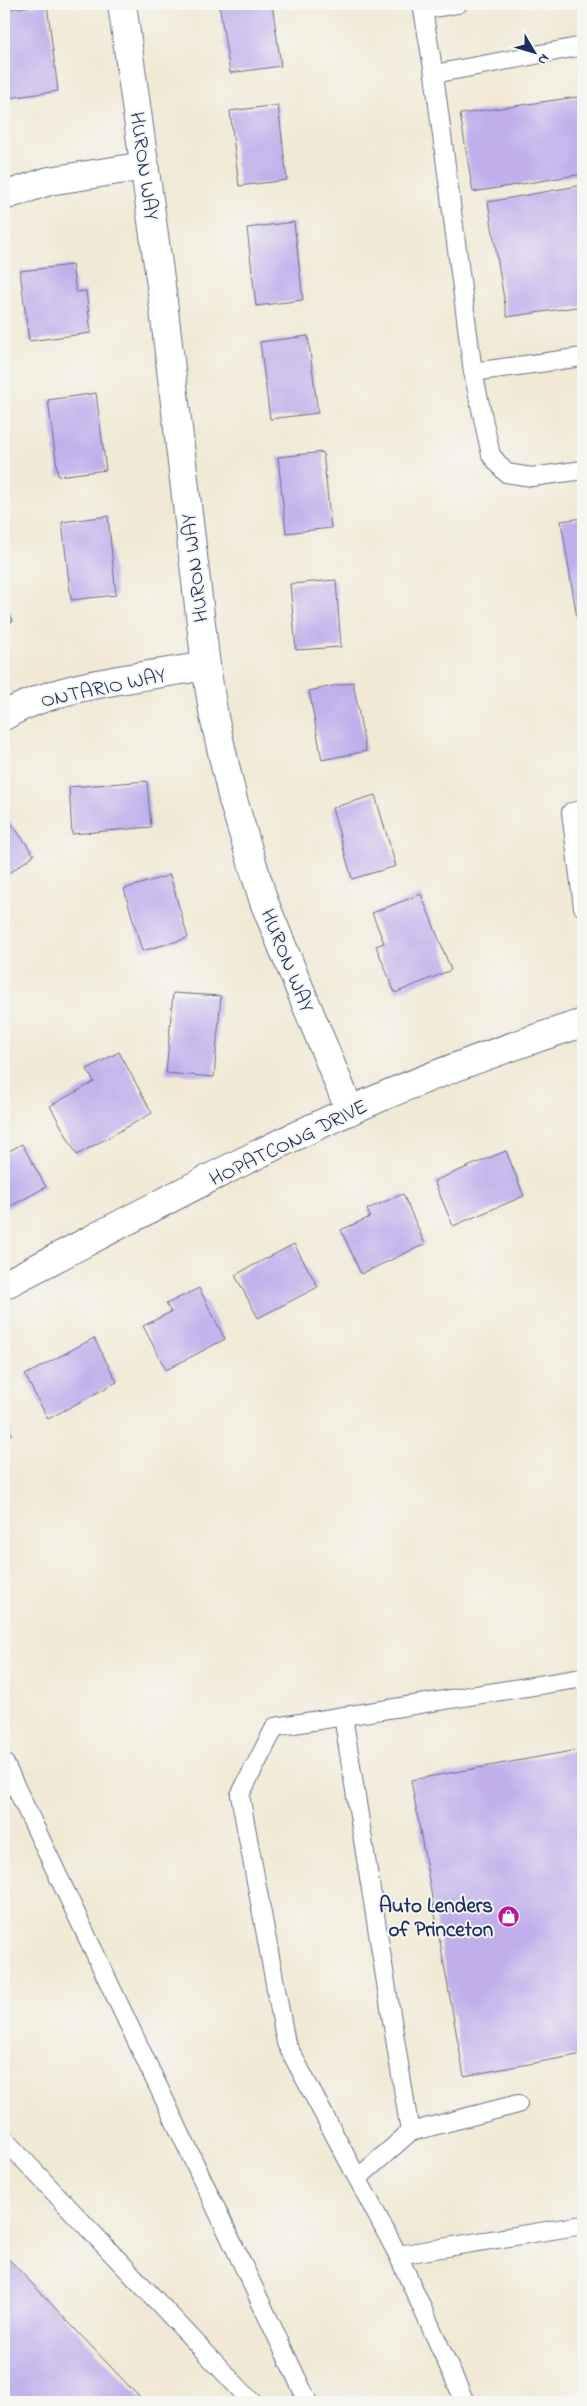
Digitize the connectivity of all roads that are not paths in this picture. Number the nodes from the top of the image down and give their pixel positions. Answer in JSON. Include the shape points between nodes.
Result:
{"nodes":[{"id":1,"x":122,"y":4,"type":"edge"},
{"id":2,"x":458,"y":4,"type":"edge"},
{"id":3,"x":583,"y":46,"type":"edge"},
{"id":4,"x":434,"y":74,"type":"junction"},
{"id":5,"x":145,"y":166,"type":"junction"},
{"id":6,"x":4,"y":196,"type":"edge"},
{"id":7,"x":583,"y":357,"type":"edge"},
{"id":8,"x":474,"y":372,"type":"junction"},
{"id":9,"x":583,"y":470,"type":"edge"},
{"id":10,"x":206,"y":666,"type":"junction"},
{"id":11,"x":4,"y":716,"type":"edge"},
{"id":12,"x":583,"y":810,"type":"edge"},
{"id":13,"x":583,"y":907,"type":"edge"},
{"id":14,"x":583,"y":1023,"type":"edge"},
{"id":15,"x":350,"y":1111,"type":"junction"},
{"id":16,"x":4,"y":1285,"type":"edge"},
{"id":17,"x":583,"y":1678,"type":"edge"},
{"id":18,"x":343,"y":1716,"type":"junction"},
{"id":19,"x":4,"y":1762,"type":"edge"},
{"id":20,"x":518,"y":2104,"type":"dead end"},
{"id":21,"x":410,"y":2132,"type":"junction"},
{"id":22,"x":4,"y":2139,"type":"edge"},
{"id":23,"x":358,"y":2178,"type":"junction"},
{"id":24,"x":583,"y":2225,"type":"edge"},
{"id":25,"x":398,"y":2254,"type":"junction"},
{"id":26,"x":252,"y":2402,"type":"edge"},
{"id":27,"x":308,"y":2402,"type":"edge"},
{"id":28,"x":466,"y":2402,"type":"edge"}],
"edges":[{"from":1,"to":5,"type":"street","name":"HURON WAY"},
{"from":2,"to":4,"type":"lane","via":[[422,10]]},
{"from":3,"to":4,"type":"lane"},
{"from":4,"to":8,"type":"lane"},
{"from":5,"to":6,"type":"street","via":[[49,181]]},
{"from":5,"to":10,"type":"street","name":"HURON WAY"},
{"from":7,"to":8,"type":"lane"},
{"from":8,"to":9,"type":"lane","via":[[491,455],[506,473],[532,477]]},
{"from":10,"to":11,"type":"street","name":"ONTARIO WAY","via":[[59,692]]},
{"from":10,"to":15,"type":"street","name":"HURON WAY","via":[[233,800],[264,902]]},
{"from":12,"to":13,"type":"lane","via":[[571,812]]},
{"from":14,"to":15,"type":"street","name":"HOPATCONG DRIVE","via":[[515,1045]]},
{"from":15,"to":16,"type":"street","name":"HOPATCONG DRIVE","via":[[244,1161]]},
{"from":17,"to":18,"type":"lane"},
{"from":18,"to":21,"type":"lane"},
{"from":18,"to":23,"type":"lane","via":[[275,1727],[240,1795],[286,2042]]},
{"from":19,"to":27,"type":"lane"},
{"from":20,"to":21,"type":"lane"},
{"from":21,"to":23,"type":"lane"},
{"from":22,"to":26,"type":"lane"},
{"from":23,"to":25,"type":"lane"},
{"from":24,"to":25,"type":"lane"},
{"from":25,"to":28,"type":"lane"}]}
